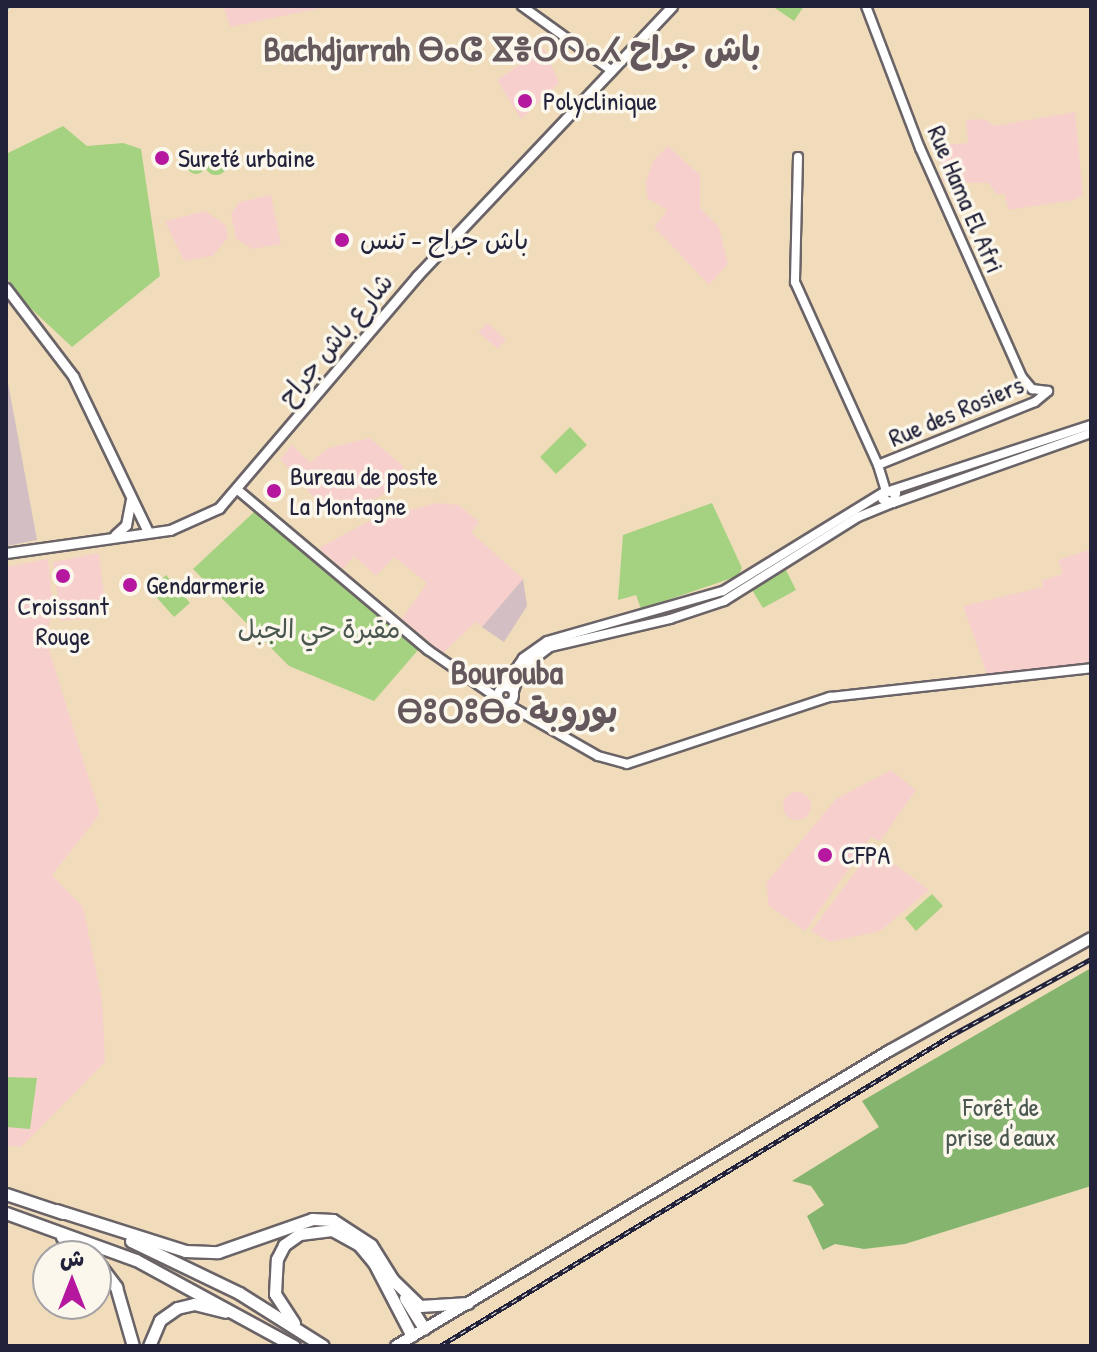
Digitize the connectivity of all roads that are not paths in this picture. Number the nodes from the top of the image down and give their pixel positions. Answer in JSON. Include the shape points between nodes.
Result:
{"nodes":[{"id":1,"x":522,"y":6,"type":"edge"},
{"id":2,"x":672,"y":6,"type":"edge"},
{"id":3,"x":866,"y":6,"type":"edge"},
{"id":4,"x":612,"y":71,"type":"junction"},
{"id":5,"x":798,"y":157,"type":"dead end"},
{"id":6,"x":6,"y":288,"type":"edge"},
{"id":7,"x":1048,"y":391,"type":"joint"},
{"id":8,"x":1091,"y":425,"type":"edge"},
{"id":9,"x":1091,"y":433,"type":"edge"},
{"id":10,"x":878,"y":465,"type":"junction"},
{"id":11,"x":239,"y":491,"type":"junction"},
{"id":12,"x":888,"y":491,"type":"junction"},
{"id":13,"x":131,"y":500,"type":"junction"},
{"id":14,"x":893,"y":503,"type":"junction"},
{"id":15,"x":148,"y":532,"type":"junction"},
{"id":16,"x":113,"y":537,"type":"junction"},
{"id":17,"x":6,"y":553,"type":"edge"},
{"id":18,"x":1091,"y":668,"type":"edge"},
{"id":19,"x":514,"y":693,"type":"junction"},
{"id":20,"x":502,"y":695,"type":"junction"},
{"id":21,"x":520,"y":711,"type":"junction"},
{"id":22,"x":1091,"y":938,"type":"edge"},
{"id":23,"x":6,"y":1194,"type":"edge"},
{"id":24,"x":56,"y":1210,"type":"junction"},
{"id":25,"x":6,"y":1213,"type":"edge"},
{"id":26,"x":41,"y":1224,"type":"junction"},
{"id":27,"x":66,"y":1240,"type":"edge"},
{"id":28,"x":392,"y":1279,"type":"junction"},
{"id":29,"x":112,"y":1282,"type":"edge"},
{"id":30,"x":468,"y":1303,"type":"junction"},
{"id":31,"x":424,"y":1328,"type":"junction"},
{"id":32,"x":300,"y":1329,"type":"junction"},
{"id":33,"x":412,"y":1336,"type":"junction"},
{"id":34,"x":290,"y":1343,"type":"edge"},
{"id":35,"x":133,"y":1346,"type":"edge"},
{"id":36,"x":149,"y":1346,"type":"edge"},
{"id":37,"x":323,"y":1346,"type":"edge"},
{"id":38,"x":396,"y":1346,"type":"edge"}],
"edges":[{"from":1,"to":4,"type":"street"},
{"from":2,"to":4,"type":"main road","name":"شارع باش جراح"},
{"from":3,"to":7,"type":"street","name":"Rue Hama El Afri","via":[[920,148],[1017,366],[1032,389]]},
{"from":4,"to":11,"type":"main road","name":"شارع باش جراح","via":[[417,276]]},
{"from":5,"to":10,"type":"street","via":[[795,282]]},
{"from":6,"to":13,"type":"main road","via":[[73,376]]},
{"from":7,"to":10,"type":"street","name":"Rue des Rosiers","via":[[1035,402]]},
{"from":8,"to":12,"type":"street"},
{"from":9,"to":14,"type":"street"},
{"from":10,"to":12,"type":"street"},
{"from":11,"to":15,"type":"main road","name":"شارع باش جراح","via":[[199,520]]},
{"from":11,"to":20,"type":"street","via":[[428,650],[486,691]]},
{"from":12,"to":14,"type":"street","via":[[883,499]]},
{"from":12,"to":20,"type":"street","via":[[723,591],[547,641],[523,658]]},
{"from":13,"to":15,"type":"main road"},
{"from":13,"to":16,"type":"main road","via":[[126,525]]},
{"from":14,"to":19,"type":"street","via":[[858,517],[724,601],[550,647],[521,669]]},
{"from":15,"to":16,"type":"main road","name":"شارع باش جراح"},
{"from":16,"to":17,"type":"main road","name":"شارع باش جراح"},
{"from":18,"to":21,"type":"street","via":[[803,703],[627,764],[598,756]]},
{"from":19,"to":20,"type":"street"},
{"from":19,"to":20,"type":"street"},
{"from":19,"to":21,"type":"street"},
{"from":20,"to":21,"type":"street"},
{"from":22,"to":30,"type":"main road","via":[[903,1043]]},
{"from":23,"to":24,"type":"highway"},
{"from":24,"to":28,"type":"highway","via":[[185,1251],[218,1252],[312,1219],[333,1220],[371,1245]]},
{"from":24,"to":32,"type":"highway","via":[[145,1247]]},
{"from":25,"to":26,"type":"highway"},
{"from":26,"to":27,"type":"highway"},
{"from":26,"to":34,"type":"highway","via":[[181,1281]]},
{"from":28,"to":30,"type":"highway","via":[[426,1309]]},
{"from":28,"to":31,"type":"highway"},
{"from":29,"to":35,"type":"highway"},
{"from":30,"to":31,"type":"main road"},
{"from":31,"to":33,"type":"main road"},
{"from":32,"to":33,"type":"highway","via":[[275,1294],[277,1259],[284,1245],[300,1234],[332,1230],[359,1245],[374,1263]]},
{"from":32,"to":37,"type":"highway"},
{"from":33,"to":38,"type":"main road"},
{"from":34,"to":36,"type":"highway","via":[[213,1306],[194,1304],[160,1320]]}]}
